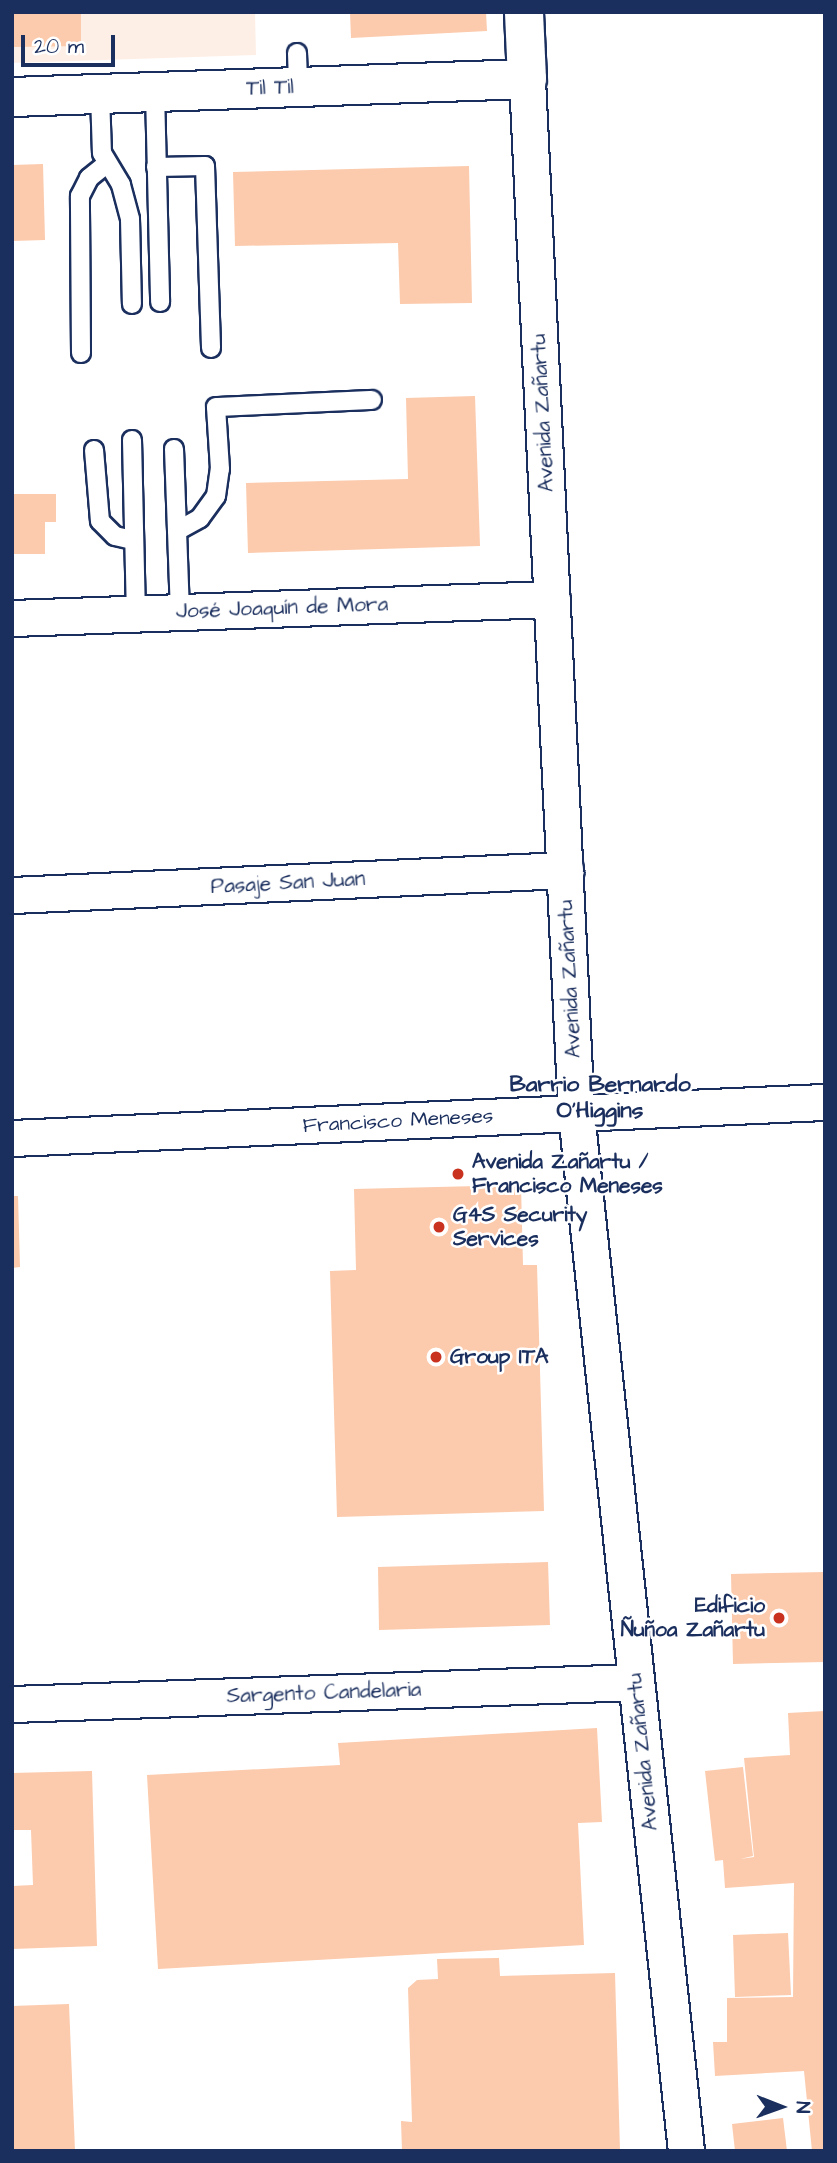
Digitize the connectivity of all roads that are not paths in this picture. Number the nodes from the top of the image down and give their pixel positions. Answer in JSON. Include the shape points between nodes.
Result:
{"nodes":[{"id":1,"x":524,"y":12,"type":"edge"},
{"id":2,"x":527,"y":79,"type":"junction"},
{"id":3,"x":155,"y":92,"type":"junction"},
{"id":4,"x":100,"y":94,"type":"junction"},
{"id":5,"x":12,"y":97,"type":"edge"},
{"id":6,"x":106,"y":164,"type":"junction"},
{"id":7,"x":156,"y":167,"type":"junction"},
{"id":8,"x":160,"y":302,"type":"dead end"},
{"id":9,"x":132,"y":304,"type":"dead end"},
{"id":10,"x":211,"y":348,"type":"dead end"},
{"id":11,"x":81,"y":353,"type":"dead end"},
{"id":12,"x":372,"y":400,"type":"dead end"},
{"id":13,"x":132,"y":440,"type":"dead end"},
{"id":14,"x":174,"y":449,"type":"dead end"},
{"id":15,"x":94,"y":450,"type":"dead end"},
{"id":16,"x":177,"y":531,"type":"junction"},
{"id":17,"x":133,"y":541,"type":"junction"},
{"id":18,"x":552,"y":598,"type":"junction"},
{"id":19,"x":180,"y":612,"type":"junction"},
{"id":20,"x":136,"y":614,"type":"junction"},
{"id":21,"x":12,"y":618,"type":"edge"},
{"id":22,"x":565,"y":870,"type":"junction"},
{"id":23,"x":12,"y":895,"type":"edge"},
{"id":24,"x":825,"y":1102,"type":"edge"},
{"id":25,"x":576,"y":1113,"type":"junction"},
{"id":26,"x":12,"y":1138,"type":"edge"},
{"id":27,"x":636,"y":1682,"type":"junction"},
{"id":28,"x":12,"y":1704,"type":"edge"},
{"id":29,"x":685,"y":2151,"type":"edge"}],
"edges":[{"from":1,"to":2,"type":"street","name":"Avenida Zañartu"},
{"from":2,"to":3,"type":"street","name":"Til Til","via":[[298,70]]},
{"from":2,"to":18,"type":"street","name":"Avenida Zañartu"},
{"from":3,"to":4,"type":"street","name":"Til Til"},
{"from":3,"to":7,"type":"lane"},
{"from":4,"to":5,"type":"street","name":"Til Til"},
{"from":4,"to":6,"type":"lane"},
{"from":6,"to":9,"type":"lane","via":[[128,202]]},
{"from":6,"to":11,"type":"lane","via":[[89,178],[80,196]]},
{"from":7,"to":8,"type":"lane"},
{"from":7,"to":10,"type":"lane","via":[[205,166]]},
{"from":12,"to":16,"type":"lane","via":[[216,407],[220,469],[216,496],[200,518]]},
{"from":13,"to":17,"type":"lane"},
{"from":14,"to":16,"type":"lane"},
{"from":15,"to":17,"type":"lane","via":[[100,521],[116,536]]},
{"from":16,"to":19,"type":"lane"},
{"from":17,"to":20,"type":"lane"},
{"from":18,"to":19,"type":"street","name":"José Joaquín de Mora"},
{"from":18,"to":22,"type":"street","name":"Avenida Zañartu"},
{"from":19,"to":20,"type":"street","name":"José Joaquín de Mora"},
{"from":20,"to":21,"type":"street","name":"José Joaquín de Mora"},
{"from":22,"to":23,"type":"street","name":"Pasaje San Juan"},
{"from":22,"to":25,"type":"street","name":"Avenida Zañartu"},
{"from":24,"to":25,"type":"street","name":"Francisco Meneses"},
{"from":25,"to":26,"type":"street","name":"Francisco Meneses"},
{"from":25,"to":27,"type":"street","name":"Avenida Zañartu"},
{"from":27,"to":28,"type":"street","name":"Sargento Candelaria"},
{"from":27,"to":29,"type":"street","name":"Avenida Zañartu"}]}
